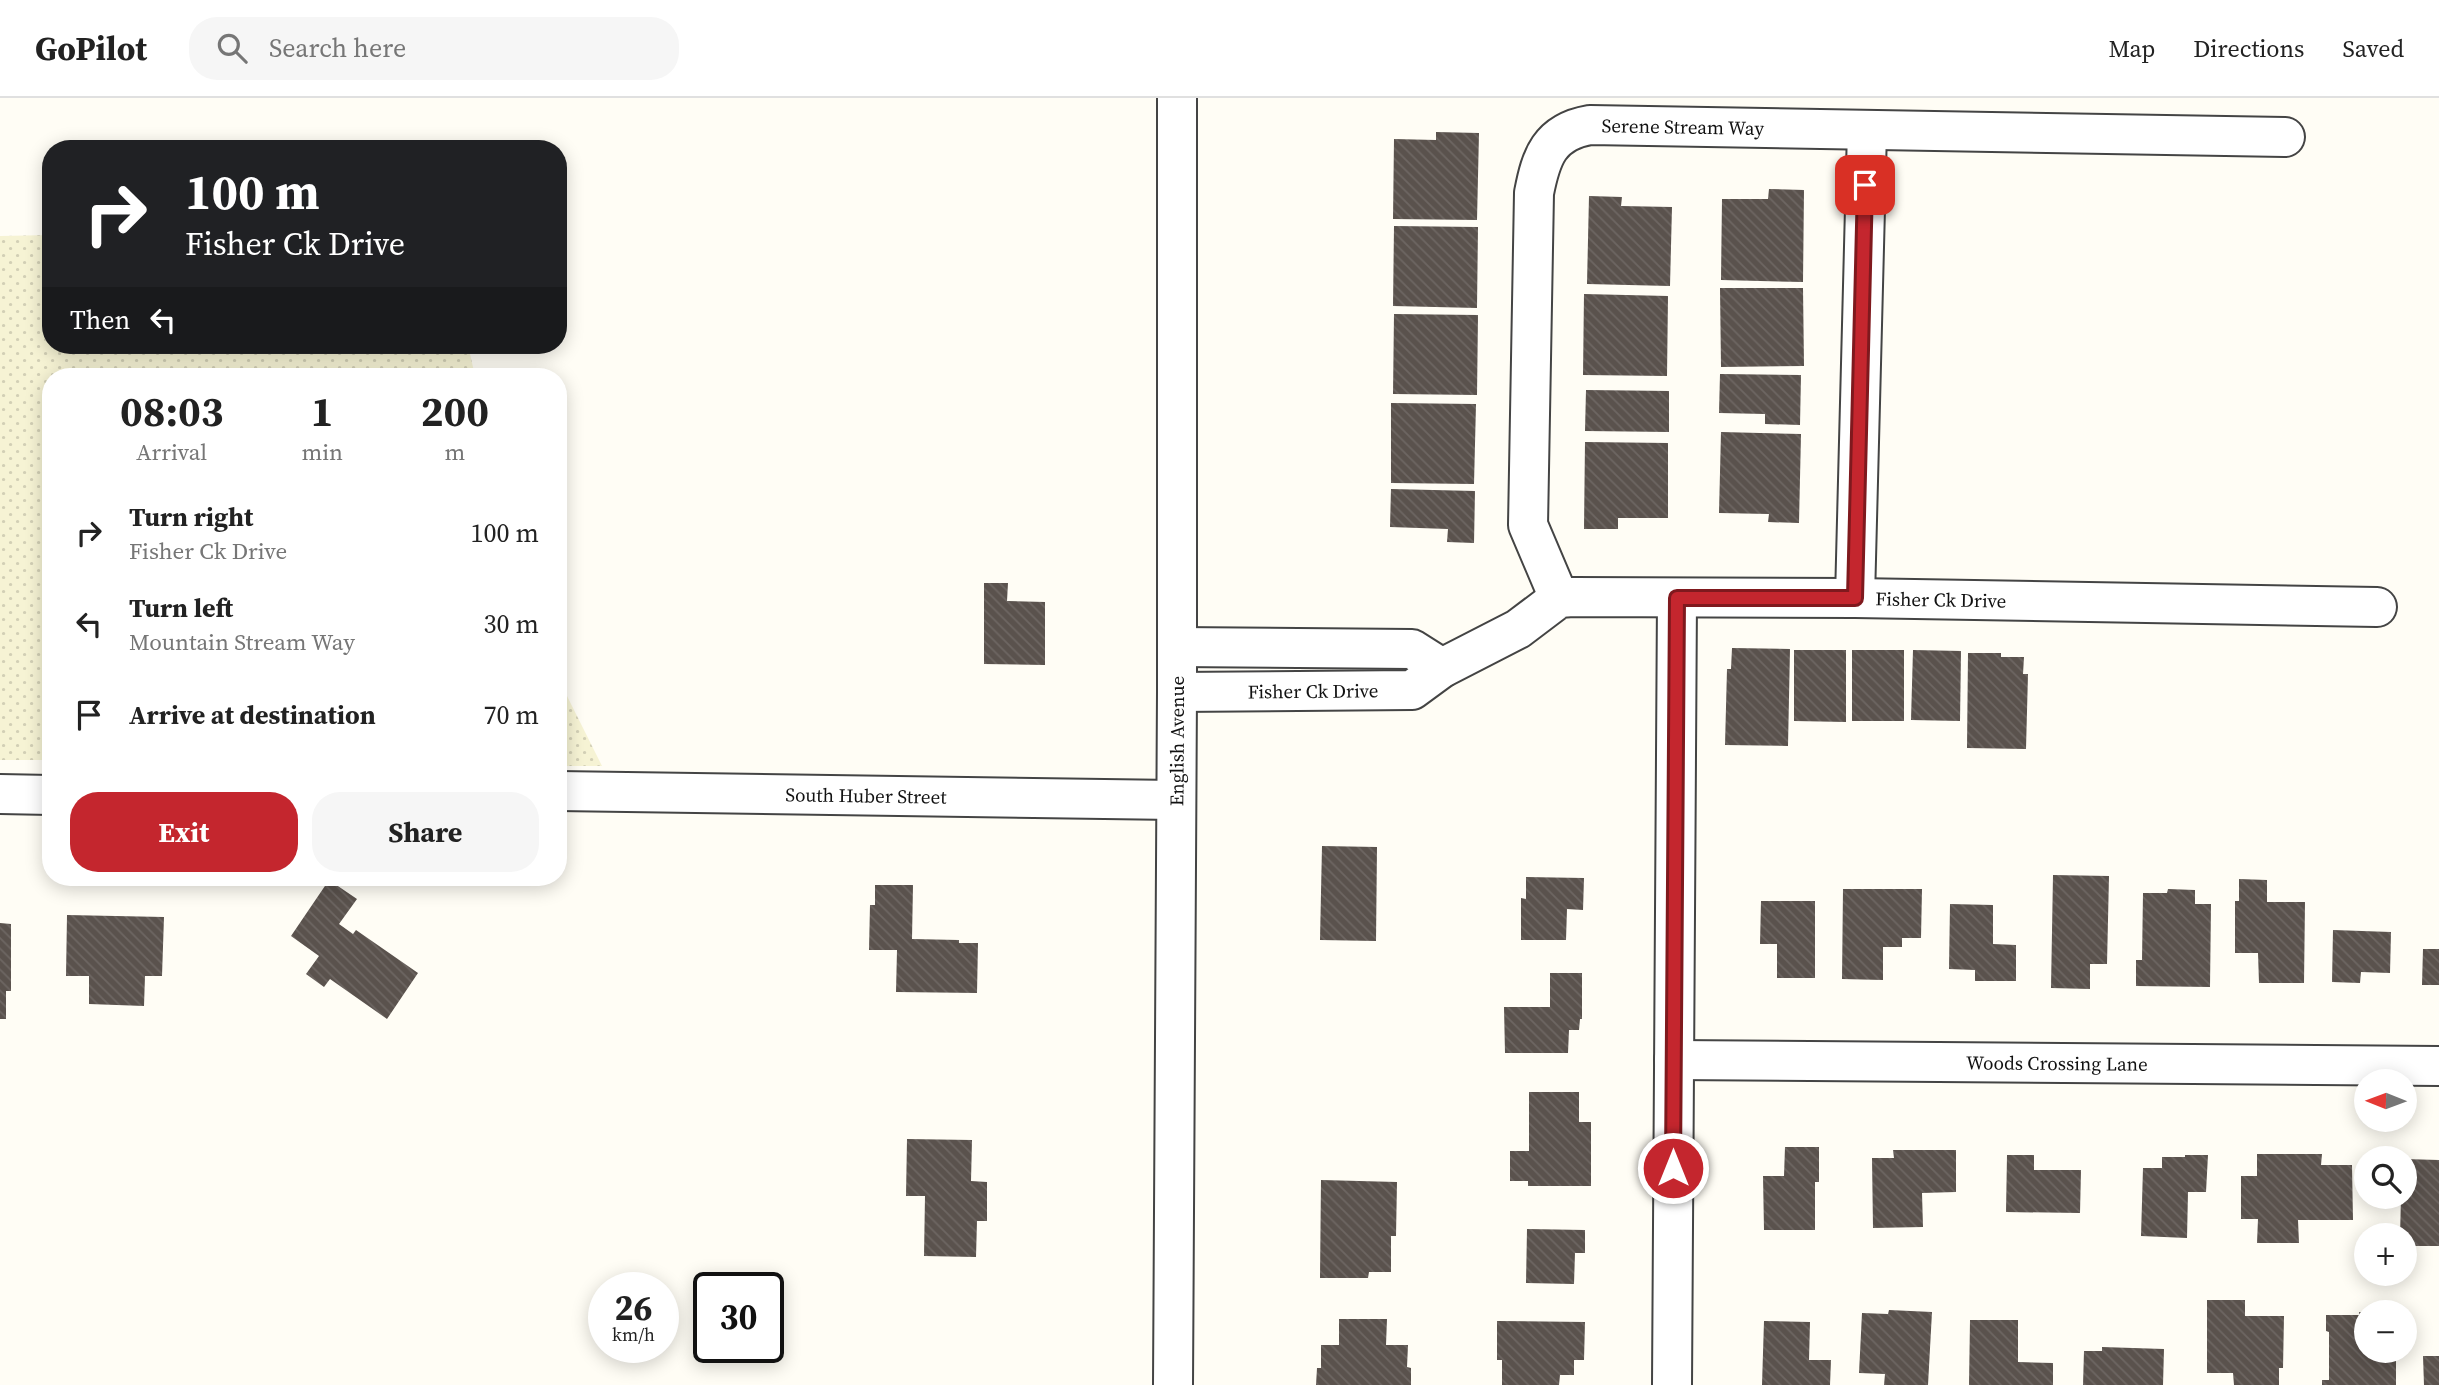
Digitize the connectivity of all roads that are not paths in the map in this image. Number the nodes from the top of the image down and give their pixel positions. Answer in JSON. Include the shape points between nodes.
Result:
{"nodes":[{"id":1,"x":1177,"y":98,"type":"edge"},
{"id":2,"x":1867,"y":130,"type":"junction"},
{"id":3,"x":2285,"y":137,"type":"dead end"},
{"id":4,"x":1559,"y":598,"type":"junction"},
{"id":5,"x":1677,"y":598,"type":"junction"},
{"id":6,"x":1855,"y":598,"type":"junction"},
{"id":7,"x":2376,"y":607,"type":"dead end"},
{"id":8,"x":1177,"y":648,"type":"junction"},
{"id":9,"x":1442,"y":668,"type":"junction"},
{"id":10,"x":1177,"y":692,"type":"junction"},
{"id":11,"x":567,"y":791,"type":"edge"},
{"id":12,"x":0,"y":794,"type":"edge"},
{"id":13,"x":42,"y":795,"type":"edge"},
{"id":14,"x":1175,"y":800,"type":"junction"},
{"id":15,"x":1674,"y":1060,"type":"junction"},
{"id":16,"x":2439,"y":1066,"type":"edge"},
{"id":17,"x":1173,"y":1385,"type":"edge"},
{"id":18,"x":1672,"y":1385,"type":"edge"}],
"edges":[{"from":1,"to":8,"type":"street","name":"English Avenue"},
{"from":2,"to":3,"type":"street","name":"Serene Stream Way"},
{"from":2,"to":4,"type":"street","name":"Serene Stream Way","via":[[1590,125],[1573,128],[1548,148],[1534,193],[1528,525]]},
{"from":2,"to":6,"type":"street"},
{"from":4,"to":5,"type":"street","name":"Fisher Ck Drive"},
{"from":4,"to":9,"type":"street","name":"Fisher Ck Drive","via":[[1518,629]]},
{"from":5,"to":6,"type":"street","name":"Fisher Ck Drive"},
{"from":5,"to":15,"type":"street"},
{"from":6,"to":7,"type":"street","name":"Fisher Ck Drive"},
{"from":8,"to":9,"type":"street","via":[[1412,649]]},
{"from":8,"to":10,"type":"street","name":"English Avenue"},
{"from":9,"to":10,"type":"street","name":"Fisher Ck Drive","via":[[1412,690]]},
{"from":10,"to":14,"type":"street","name":"English Avenue"},
{"from":11,"to":14,"type":"street","name":"South Huber Street"},
{"from":12,"to":13,"type":"street"},
{"from":14,"to":17,"type":"street","name":"English Avenue"},
{"from":15,"to":16,"type":"street","name":"Woods Crossing Lane"},
{"from":15,"to":18,"type":"street"}]}
